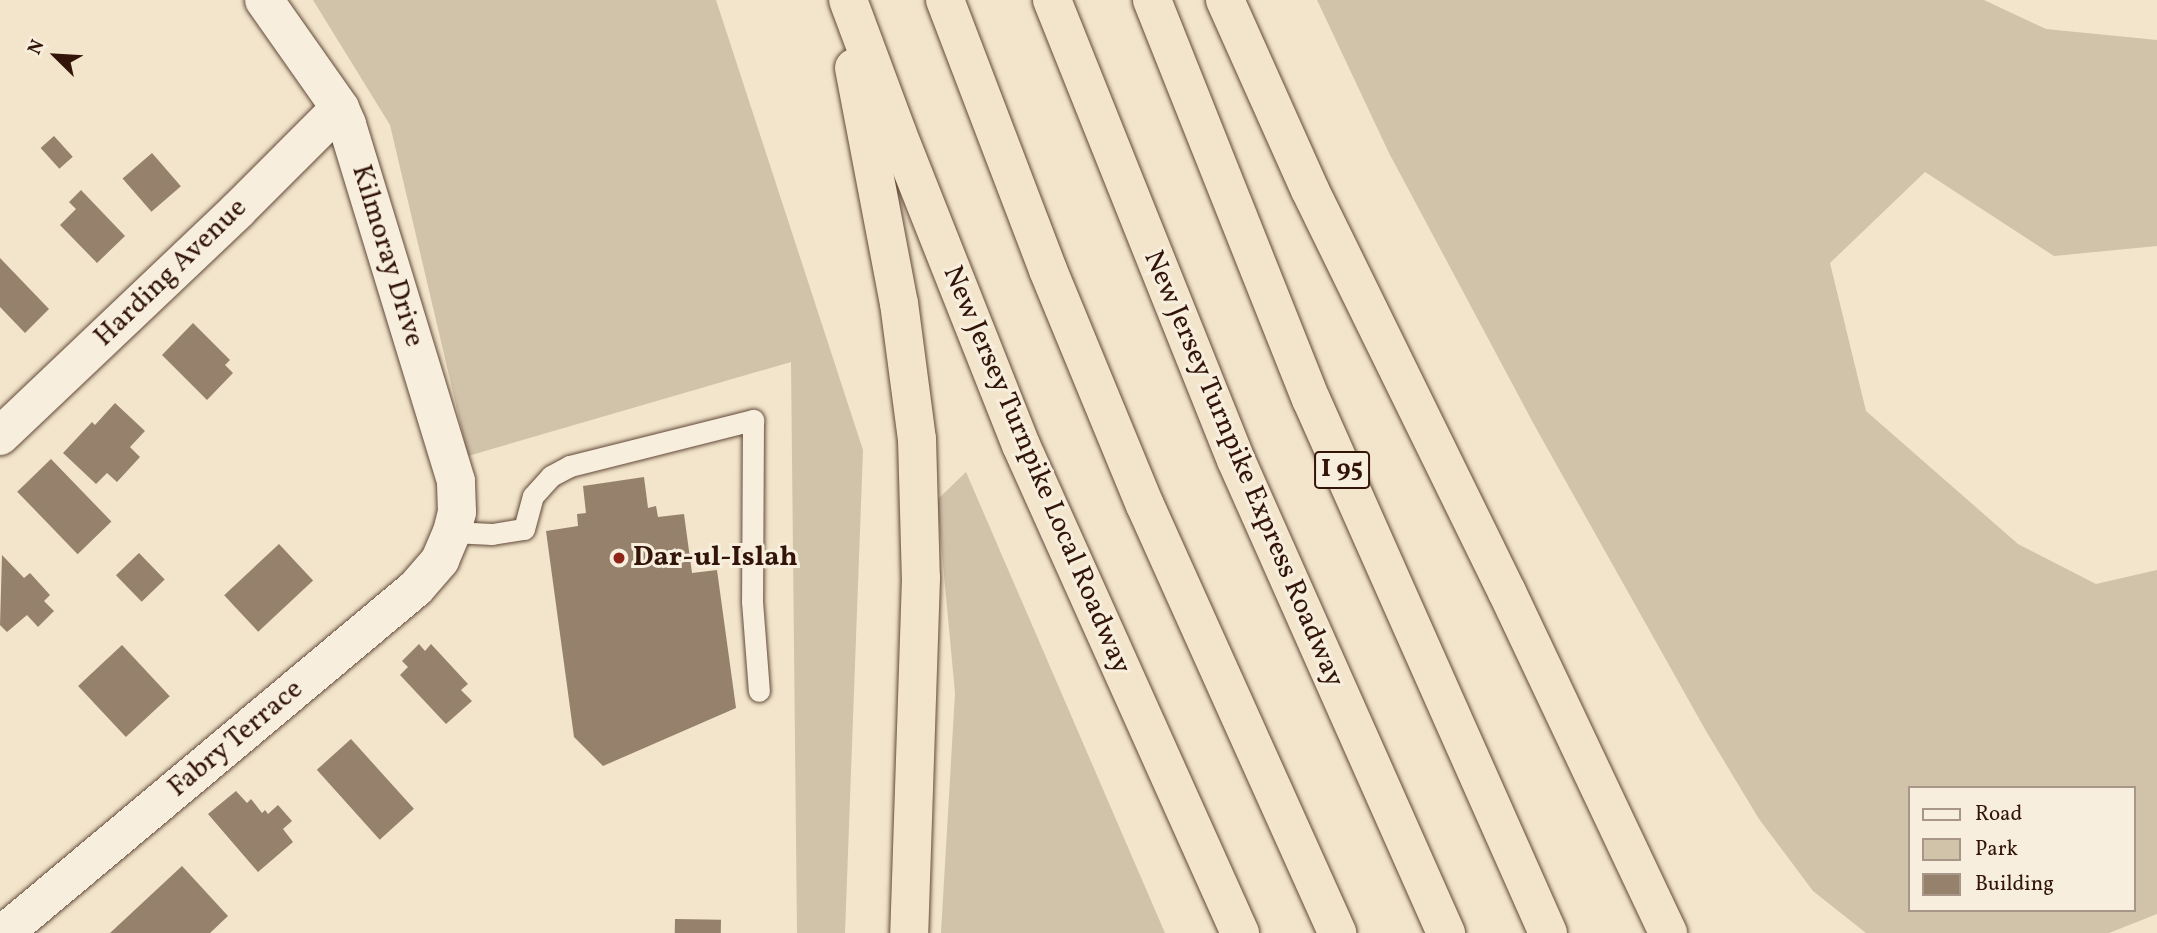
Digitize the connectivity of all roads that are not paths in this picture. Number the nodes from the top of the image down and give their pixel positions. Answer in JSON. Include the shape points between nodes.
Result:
{"nodes":[{"id":1,"x":264,"y":0,"type":"edge"},
{"id":2,"x":843,"y":0,"type":"edge"},
{"id":3,"x":848,"y":0,"type":"edge"},
{"id":4,"x":945,"y":0,"type":"edge"},
{"id":5,"x":1052,"y":0,"type":"edge"},
{"id":6,"x":1152,"y":0,"type":"edge"},
{"id":7,"x":1225,"y":0,"type":"edge"},
{"id":8,"x":340,"y":108,"type":"junction"},
{"id":9,"x":0,"y":436,"type":"edge"},
{"id":10,"x":452,"y":532,"type":"junction"},
{"id":11,"x":759,"y":691,"type":"dead end"},
{"id":12,"x":4,"y":933,"type":"edge"},
{"id":13,"x":909,"y":933,"type":"edge"},
{"id":14,"x":1240,"y":933,"type":"edge"},
{"id":15,"x":1338,"y":933,"type":"edge"},
{"id":16,"x":1446,"y":933,"type":"edge"},
{"id":17,"x":1548,"y":933,"type":"edge"},
{"id":18,"x":1668,"y":933,"type":"edge"}],
"edges":[{"from":1,"to":8,"type":"street","name":"Kilmoray Drive"},
{"from":2,"to":13,"type":"highway","via":[[899,303],[917,439],[920,578]]},
{"from":3,"to":14,"type":"highway","name":"New Jersey Turnpike Local Roadway","via":[[1021,445]]},
{"from":4,"to":15,"type":"highway","via":[[1048,270],[1145,505]]},
{"from":5,"to":16,"type":"highway","name":"New Jersey Turnpike Express Roadway","via":[[1236,460]]},
{"from":6,"to":17,"type":"highway","number":"I 95","via":[[1311,399]]},
{"from":7,"to":18,"type":"highway","via":[[1310,190]]},
{"from":8,"to":9,"type":"street","name":"Harding Avenue"},
{"from":8,"to":10,"type":"street","name":"Kilmoray Drive","via":[[456,481]]},
{"from":10,"to":11,"type":"lane","via":[[492,534],[524,529],[533,496],[551,476],[570,466],[753,420],[752,601]]},
{"from":10,"to":12,"type":"street","name":"Fabry Terrace","via":[[440,560],[416,589]]}]}
